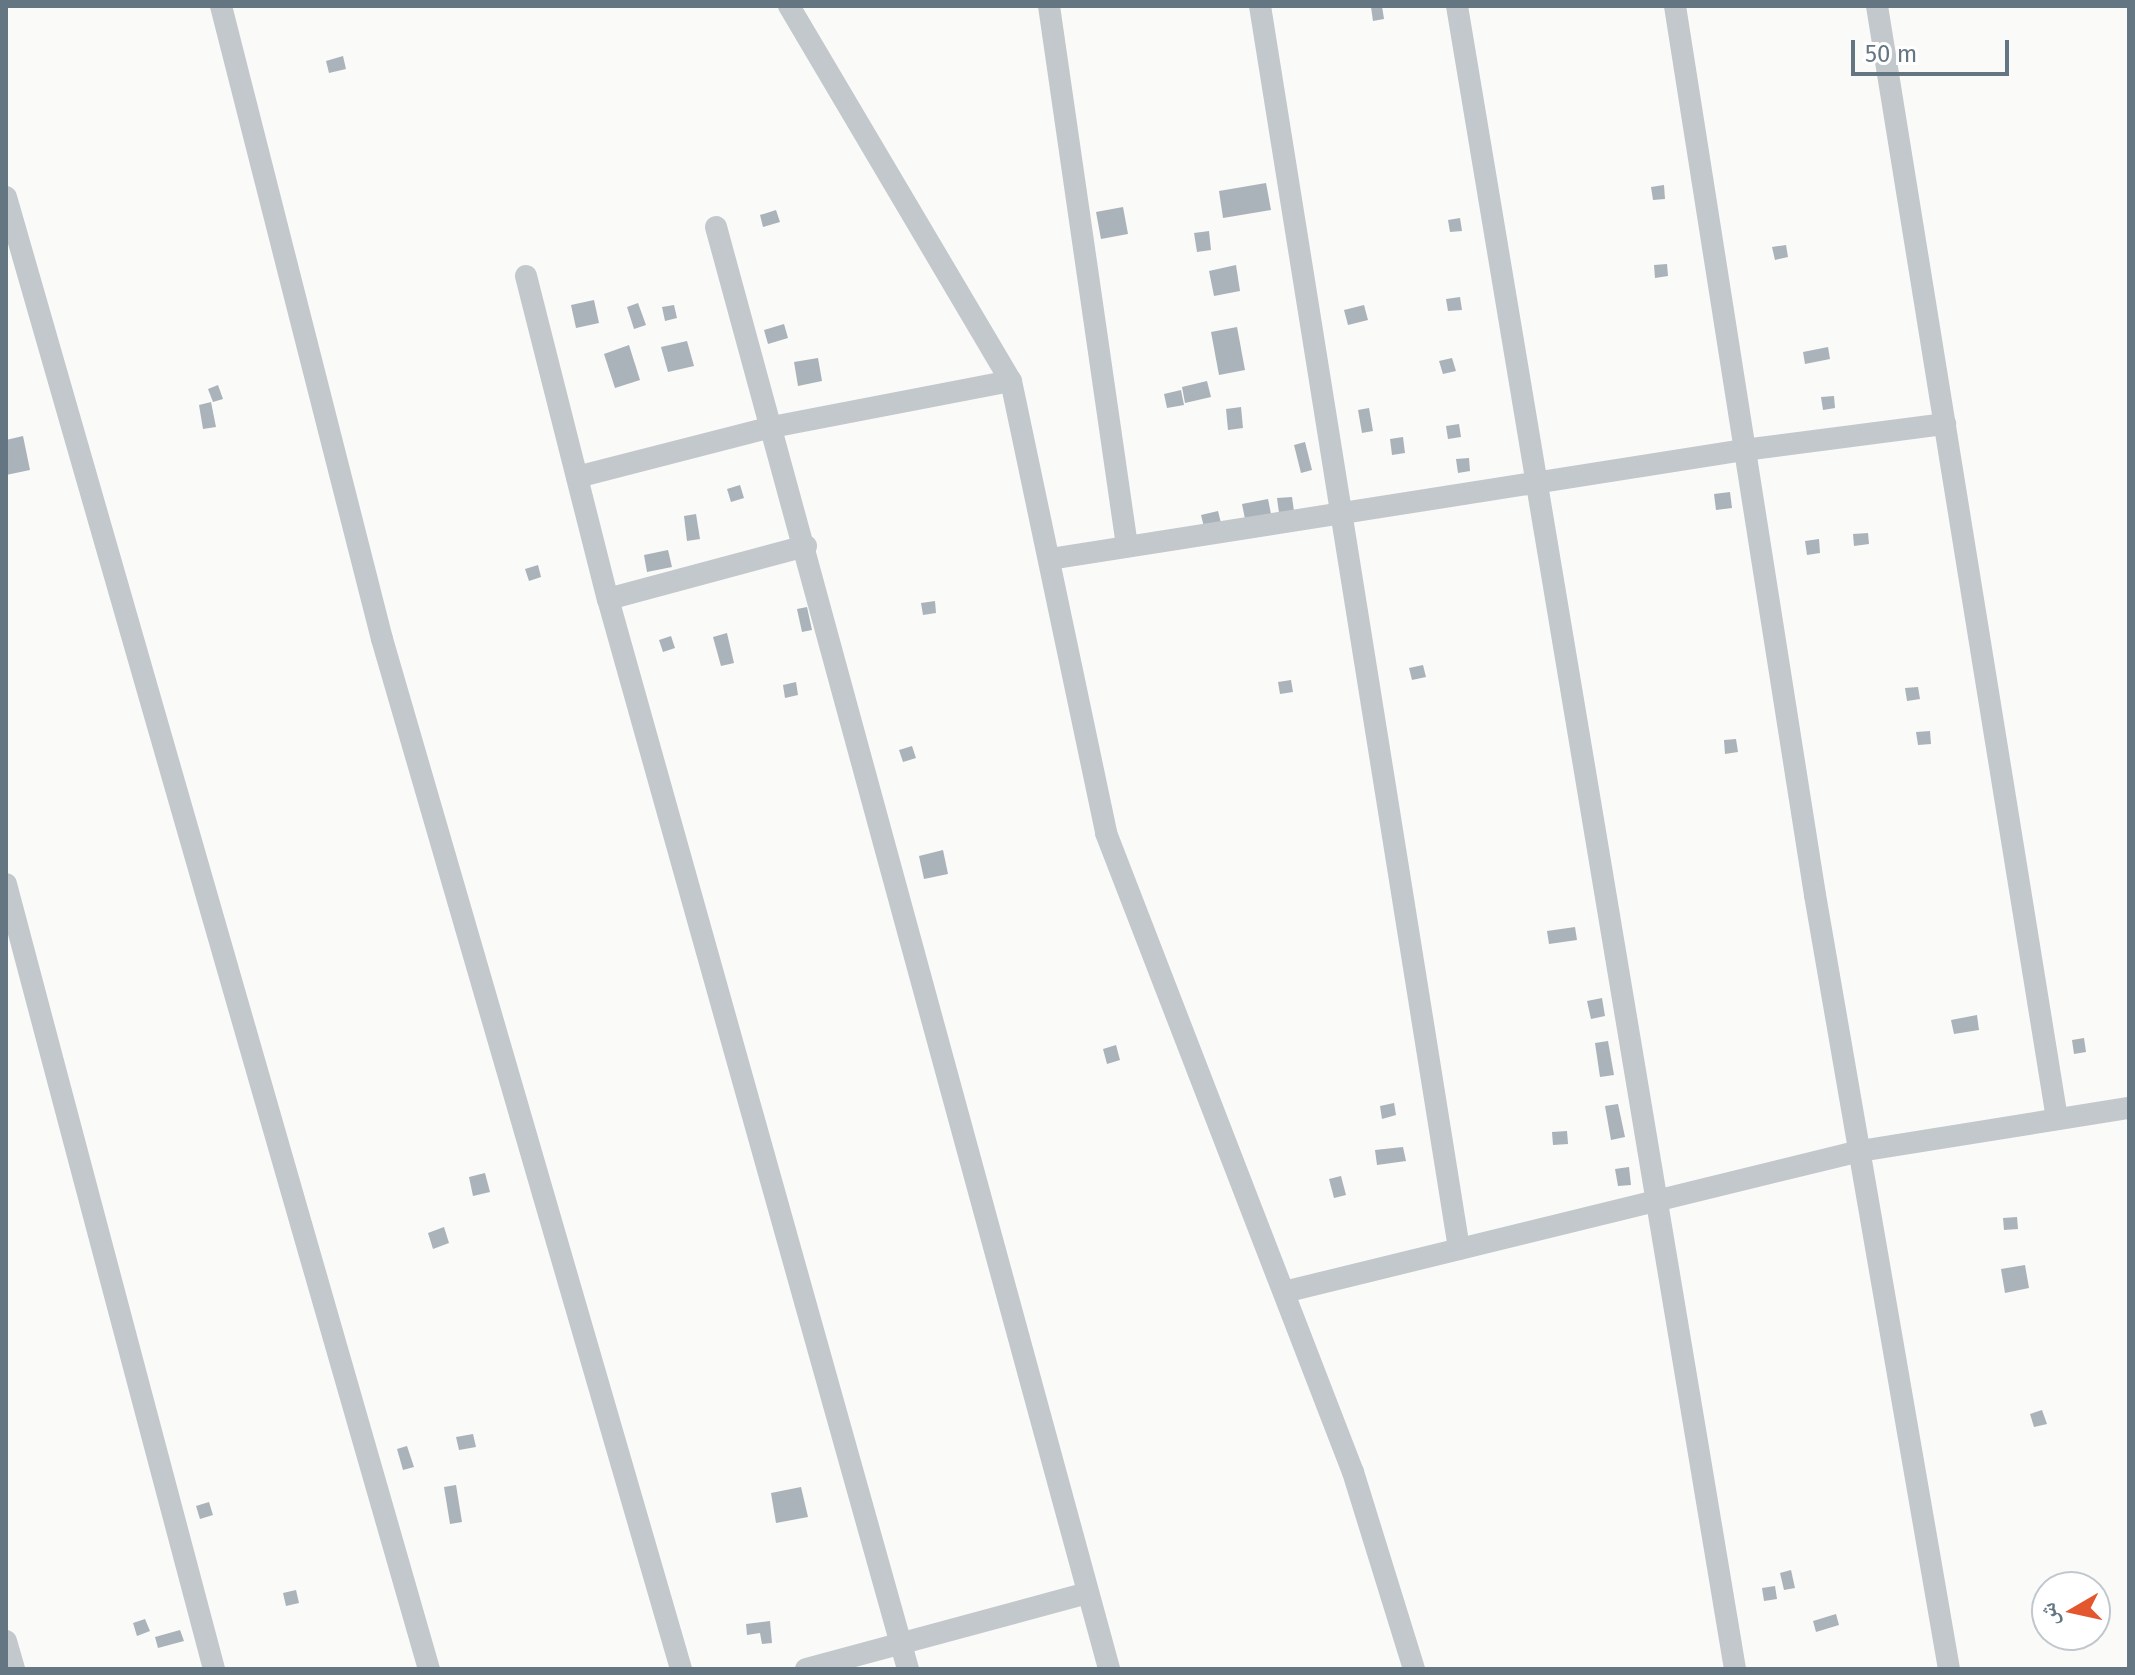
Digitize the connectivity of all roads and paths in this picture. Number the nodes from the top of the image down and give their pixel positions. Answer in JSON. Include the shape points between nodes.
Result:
{"nodes":[{"id":1,"x":221,"y":6,"type":"edge"},
{"id":2,"x":789,"y":6,"type":"edge"},
{"id":3,"x":1049,"y":6,"type":"edge"},
{"id":4,"x":1260,"y":6,"type":"edge"},
{"id":5,"x":1457,"y":6,"type":"edge"},
{"id":6,"x":1675,"y":6,"type":"edge"},
{"id":7,"x":1877,"y":6,"type":"edge"},
{"id":8,"x":6,"y":197,"type":"edge"},
{"id":9,"x":716,"y":227,"type":"dead end"},
{"id":10,"x":526,"y":276,"type":"dead end"},
{"id":11,"x":1011,"y":381,"type":"junction"},
{"id":12,"x":1945,"y":424,"type":"junction"},
{"id":13,"x":772,"y":427,"type":"junction"},
{"id":14,"x":1744,"y":450,"type":"junction"},
{"id":15,"x":577,"y":477,"type":"junction"},
{"id":16,"x":1538,"y":482,"type":"junction"},
{"id":17,"x":1343,"y":512,"type":"junction"},
{"id":18,"x":806,"y":546,"type":"junction"},
{"id":19,"x":1127,"y":546,"type":"junction"},
{"id":20,"x":1050,"y":559,"type":"junction"},
{"id":21,"x":608,"y":599,"type":"junction"},
{"id":22,"x":6,"y":884,"type":"edge"},
{"id":23,"x":2129,"y":1108,"type":"edge"},
{"id":24,"x":2057,"y":1119,"type":"junction"},
{"id":25,"x":1860,"y":1151,"type":"junction"},
{"id":26,"x":1659,"y":1200,"type":"junction"},
{"id":27,"x":1459,"y":1249,"type":"junction"},
{"id":28,"x":1284,"y":1292,"type":"junction"},
{"id":29,"x":1087,"y":1593,"type":"junction"},
{"id":30,"x":6,"y":1641,"type":"edge"},
{"id":31,"x":901,"y":1643,"type":"junction"},
{"id":32,"x":14,"y":1669,"type":"edge"},
{"id":33,"x":214,"y":1669,"type":"edge"},
{"id":34,"x":429,"y":1669,"type":"edge"},
{"id":35,"x":681,"y":1669,"type":"edge"},
{"id":36,"x":806,"y":1669,"type":"edge"},
{"id":37,"x":908,"y":1669,"type":"edge"},
{"id":38,"x":1109,"y":1669,"type":"edge"},
{"id":39,"x":1414,"y":1669,"type":"edge"},
{"id":40,"x":1735,"y":1669,"type":"edge"},
{"id":41,"x":1949,"y":1669,"type":"edge"}],
"edges":[{"from":1,"to":35,"type":"street","via":[[382,639]]},
{"from":2,"to":11,"type":"street"},
{"from":3,"to":19,"type":"street"},
{"from":4,"to":17,"type":"street"},
{"from":5,"to":16,"type":"street"},
{"from":6,"to":14,"type":"street"},
{"from":7,"to":12,"type":"street"},
{"from":8,"to":34,"type":"street"},
{"from":9,"to":13,"type":"street"},
{"from":10,"to":15,"type":"street"},
{"from":11,"to":13,"type":"street"},
{"from":11,"to":20,"type":"street"},
{"from":12,"to":14,"type":"street"},
{"from":12,"to":24,"type":"street"},
{"from":13,"to":15,"type":"street"},
{"from":13,"to":18,"type":"street"},
{"from":14,"to":16,"type":"street"},
{"from":14,"to":25,"type":"street"},
{"from":15,"to":21,"type":"street"},
{"from":16,"to":17,"type":"street"},
{"from":16,"to":26,"type":"street"},
{"from":17,"to":19,"type":"street"},
{"from":17,"to":27,"type":"street"},
{"from":18,"to":21,"type":"street"},
{"from":18,"to":29,"type":"street"},
{"from":19,"to":20,"type":"street"},
{"from":20,"to":28,"type":"street","via":[[1106,833]]},
{"from":21,"to":31,"type":"street"},
{"from":22,"to":33,"type":"street"},
{"from":23,"to":24,"type":"street"},
{"from":24,"to":25,"type":"street"},
{"from":25,"to":26,"type":"street"},
{"from":25,"to":41,"type":"street"},
{"from":26,"to":27,"type":"street"},
{"from":26,"to":40,"type":"street"},
{"from":27,"to":28,"type":"street"},
{"from":28,"to":39,"type":"street","via":[[1353,1472]]},
{"from":29,"to":31,"type":"street"},
{"from":29,"to":38,"type":"street"},
{"from":30,"to":32,"type":"street"},
{"from":31,"to":36,"type":"street"},
{"from":31,"to":37,"type":"street"}]}
